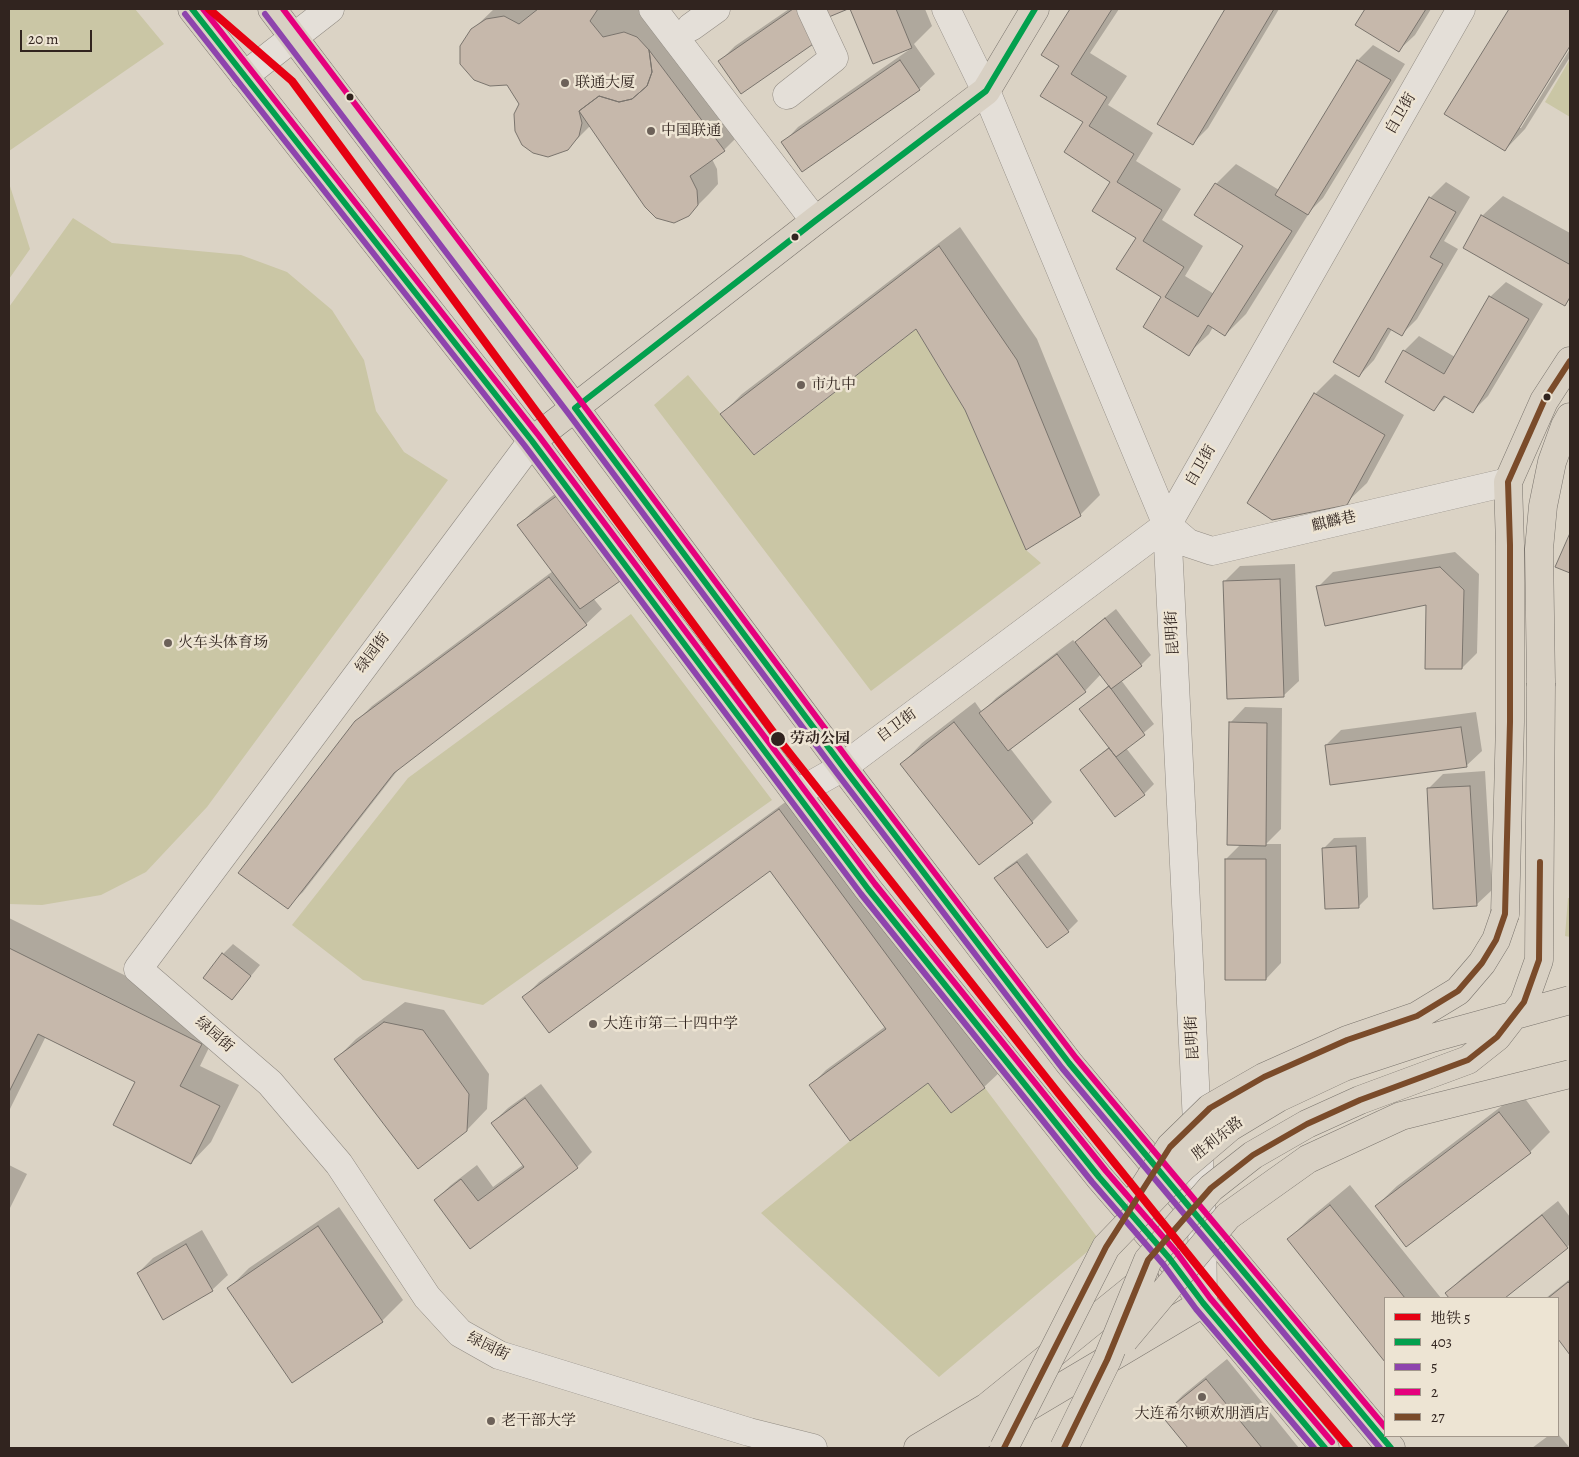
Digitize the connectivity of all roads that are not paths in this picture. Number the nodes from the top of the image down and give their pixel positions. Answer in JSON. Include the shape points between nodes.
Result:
{"nodes":[{"id":1,"x":192,"y":9,"type":"edge"},
{"id":2,"x":272,"y":9,"type":"edge"},
{"id":3,"x":330,"y":9,"type":"edge"},
{"id":4,"x":653,"y":9,"type":"edge"},
{"id":5,"x":716,"y":9,"type":"edge"},
{"id":6,"x":811,"y":9,"type":"edge"},
{"id":7,"x":946,"y":9,"type":"edge"},
{"id":8,"x":1035,"y":9,"type":"edge"},
{"id":9,"x":1461,"y":9,"type":"edge"},
{"id":10,"x":691,"y":26,"type":"dead end"},
{"id":11,"x":294,"y":37,"type":"junction"},
{"id":12,"x":244,"y":76,"type":"junction"},
{"id":13,"x":986,"y":91,"type":"junction"},
{"id":14,"x":787,"y":95,"type":"dead end"},
{"id":15,"x":815,"y":221,"type":"junction"},
{"id":16,"x":1570,"y":362,"type":"edge"},
{"id":17,"x":575,"y":408,"type":"junction"},
{"id":18,"x":1570,"y":417,"type":"edge"},
{"id":19,"x":532,"y":441,"type":"junction"},
{"id":20,"x":1508,"y":482,"type":"junction"},
{"id":21,"x":1167,"y":525,"type":"junction"},
{"id":22,"x":843,"y":767,"type":"junction"},
{"id":23,"x":797,"y":794,"type":"junction"},
{"id":24,"x":1570,"y":1000,"type":"edge"},
{"id":25,"x":1570,"y":1074,"type":"edge"},
{"id":26,"x":1202,"y":1222,"type":"junction"},
{"id":27,"x":1106,"y":1247,"type":"junction"},
{"id":28,"x":1170,"y":1259,"type":"junction"},
{"id":29,"x":1203,"y":1303,"type":"junction"},
{"id":30,"x":1106,"y":1360,"type":"junction"},
{"id":31,"x":994,"y":1428,"type":"edge"},
{"id":32,"x":812,"y":1448,"type":"edge"},
{"id":33,"x":918,"y":1448,"type":"edge"},
{"id":34,"x":959,"y":1448,"type":"edge"},
{"id":35,"x":1064,"y":1448,"type":"edge"},
{"id":36,"x":1325,"y":1448,"type":"edge"},
{"id":37,"x":1391,"y":1448,"type":"edge"}],
"edges":[{"from":1,"to":12,"type":"main road"},
{"from":2,"to":11,"type":"main road"},
{"from":3,"to":11,"type":"street"},
{"from":4,"to":15,"type":"street"},
{"from":5,"to":10,"type":"street"},
{"from":6,"to":14,"type":"street","via":[[834,58]]},
{"from":7,"to":13,"type":"street","name":"昆明街"},
{"from":8,"to":13,"type":"main road"},
{"from":9,"to":21,"type":"street","name":"自卫街"},
{"from":11,"to":12,"type":"street"},
{"from":11,"to":17,"type":"main road"},
{"from":12,"to":19,"type":"main road"},
{"from":13,"to":15,"type":"main road"},
{"from":13,"to":21,"type":"street","name":"昆明街"},
{"from":15,"to":17,"type":"main road"},
{"from":16,"to":20,"type":"main road","via":[[1544,401]]},
{"from":17,"to":19,"type":"main road"},
{"from":17,"to":22,"type":"main road"},
{"from":18,"to":30,"type":"main road","bridge":true,"via":[[1552,462],[1539,549],[1539,960],[1524,1002],[1497,1037],[1468,1060],[1360,1100],[1307,1124],[1253,1155],[1211,1188],[1148,1260]]},
{"from":19,"to":23,"type":"main road"},
{"from":19,"to":32,"type":"street","name":"绿园街","via":[[138,969],[270,1083],[339,1164],[427,1297],[460,1333],[499,1355],[749,1432]]},
{"from":20,"to":21,"type":"street","name":"麒麟巷","via":[[1212,551],[1188,542]]},
{"from":20,"to":27,"type":"main road","bridge":true,"via":[[1510,722],[1505,914],[1496,940],[1482,963],[1458,991],[1417,1016],[1347,1040],[1264,1077],[1210,1108],[1170,1147]]},
{"from":21,"to":22,"type":"street","name":"自卫街"},
{"from":21,"to":26,"type":"street","name":"昆明街"},
{"from":22,"to":23,"type":"street","name":"自卫街"},
{"from":22,"to":26,"type":"main road","via":[[1069,1063]]},
{"from":23,"to":28,"type":"main road","via":[[868,889],[1099,1177]]},
{"from":24,"to":27,"type":"main road","name":"胜利东路","bridge":true,"via":[[1432,1038],[1344,1067],[1278,1098],[1230,1127],[1183,1167]]},
{"from":25,"to":30,"type":"main road","bridge":true,"via":[[1401,1116],[1308,1159],[1228,1216]]},
{"from":26,"to":29,"type":"street","name":"昆明街"},
{"from":26,"to":37,"type":"main road"},
{"from":27,"to":31,"type":"main road","name":"胜利东路","bridge":true},
{"from":28,"to":29,"type":"main road"},
{"from":28,"to":31,"type":"main road"},
{"from":29,"to":31,"type":"main road"},
{"from":29,"to":36,"type":"main road"},
{"from":30,"to":35,"type":"main road","bridge":true},
{"from":31,"to":33,"type":"main road"},
{"from":31,"to":34,"type":"main road"}]}
